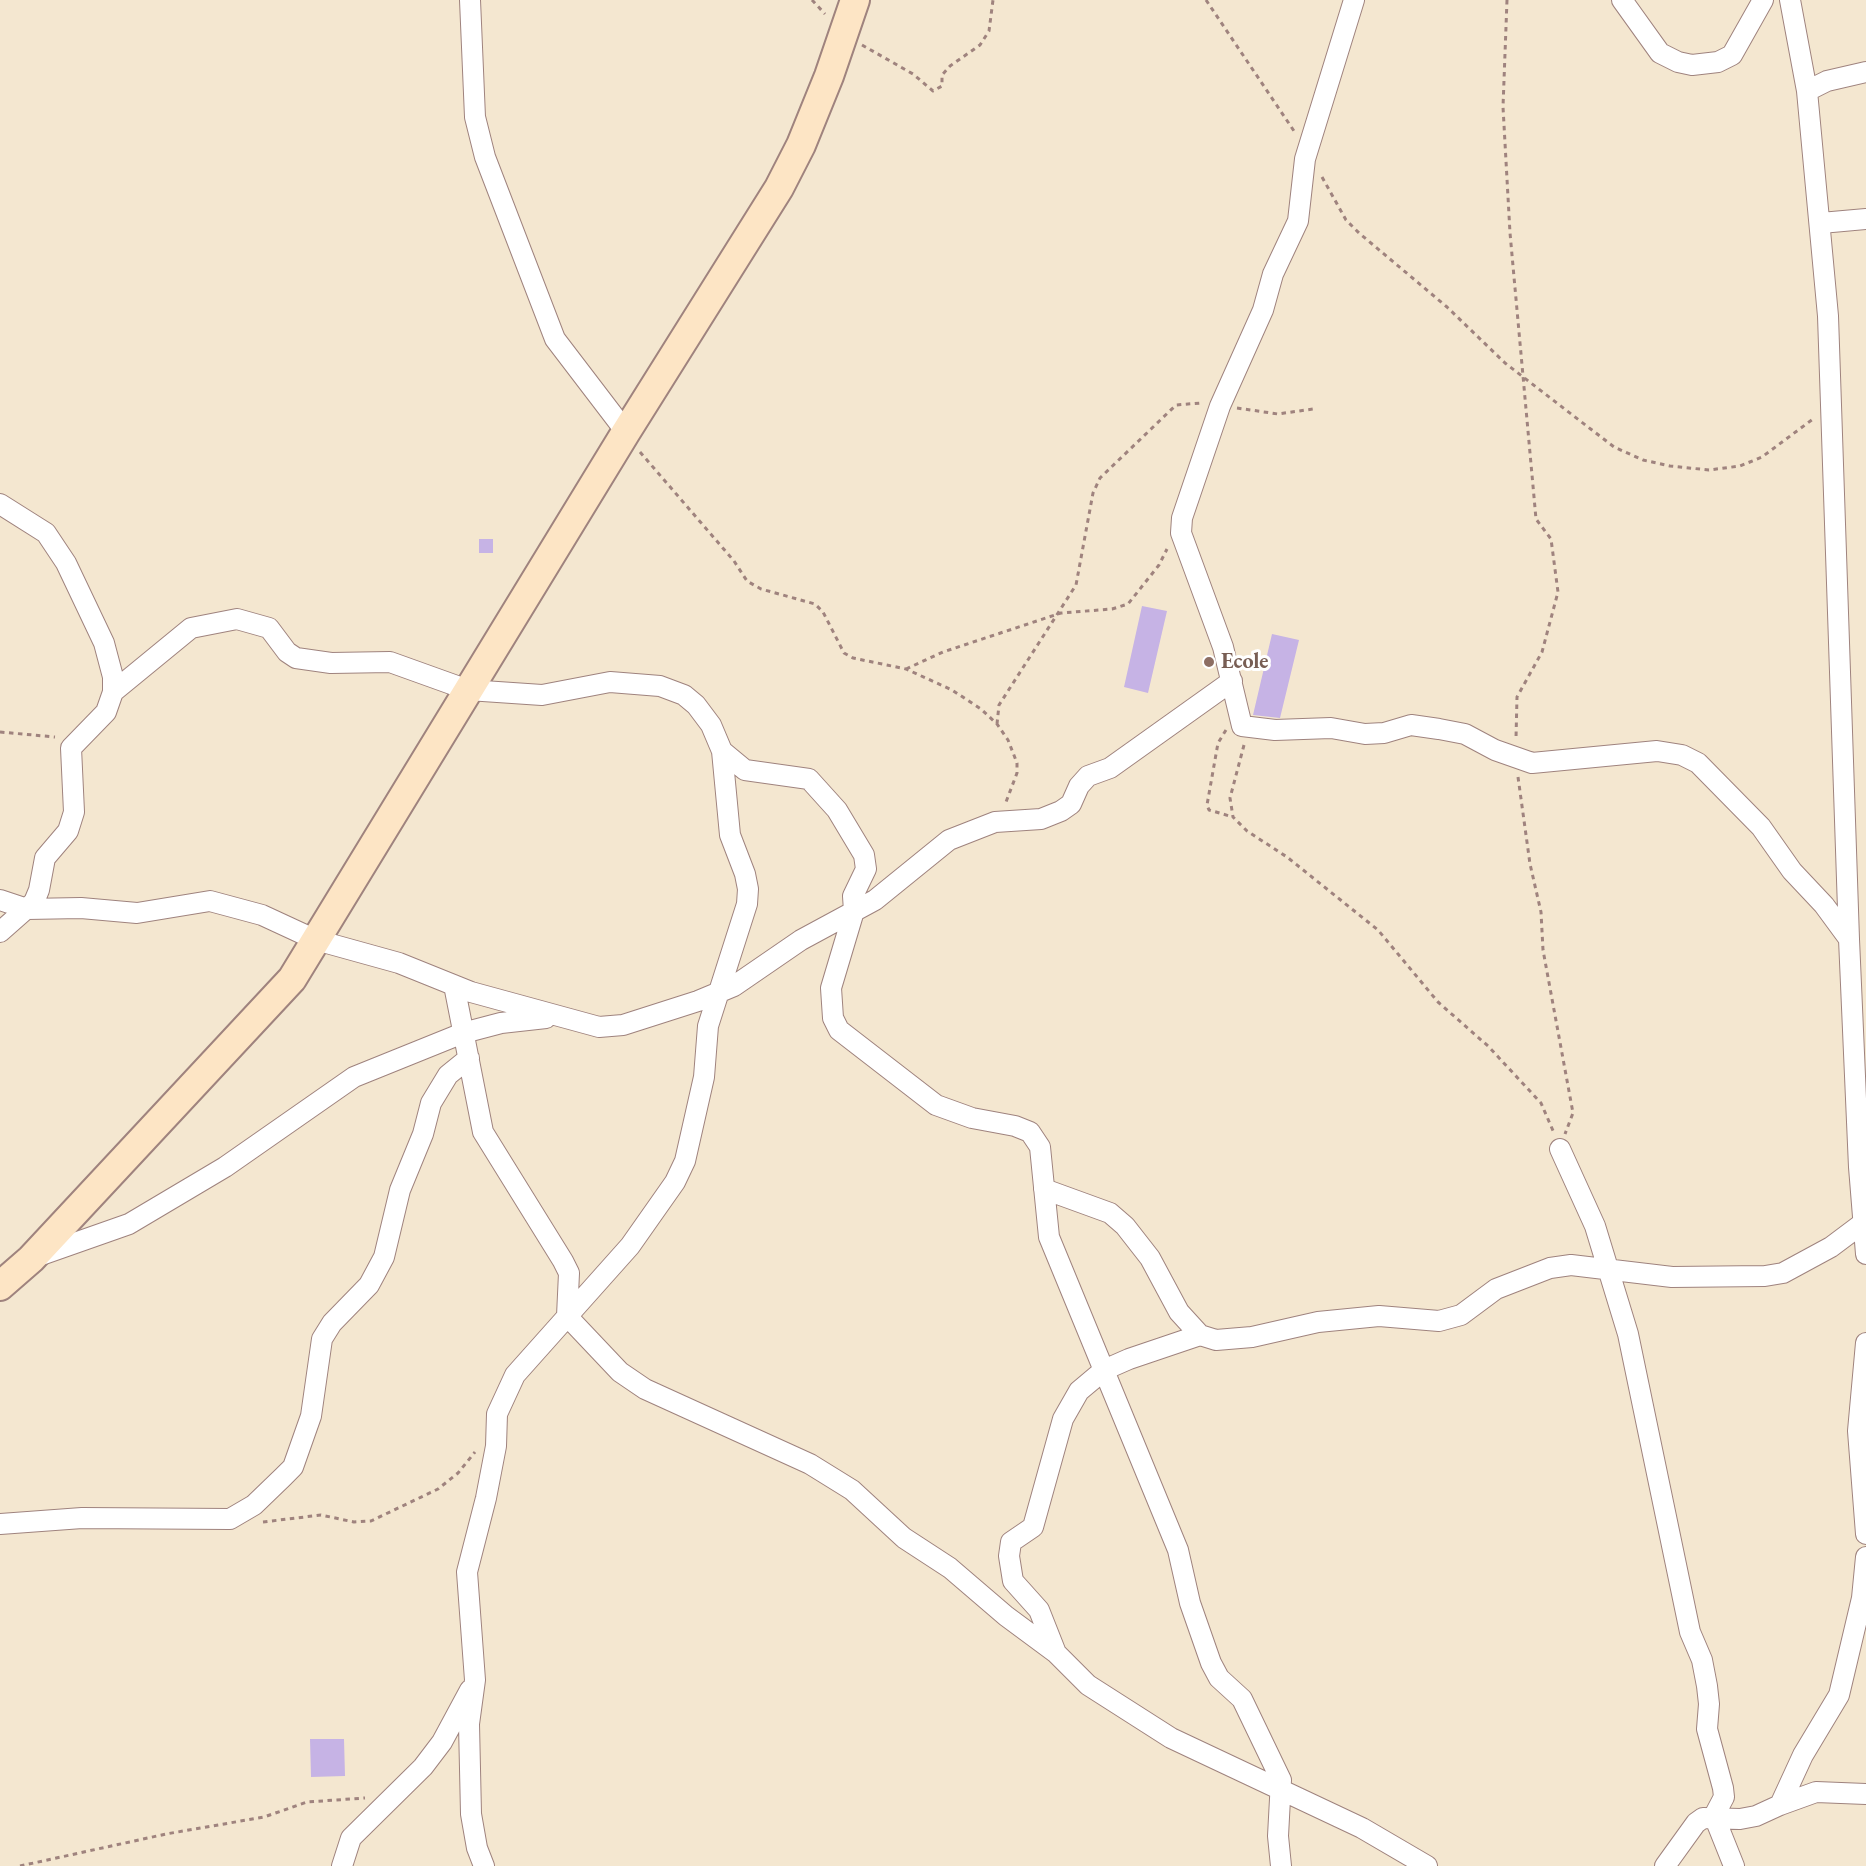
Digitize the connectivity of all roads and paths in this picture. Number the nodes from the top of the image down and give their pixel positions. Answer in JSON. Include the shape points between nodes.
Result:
{"nodes":[{"id":1,"x":470,"y":0,"type":"edge"},
{"id":2,"x":812,"y":0,"type":"edge"},
{"id":3,"x":855,"y":0,"type":"edge"},
{"id":4,"x":993,"y":0,"type":"edge"},
{"id":5,"x":1206,"y":0,"type":"edge"},
{"id":6,"x":1354,"y":0,"type":"edge"},
{"id":7,"x":1508,"y":0,"type":"edge"},
{"id":8,"x":1622,"y":0,"type":"edge"},
{"id":9,"x":1763,"y":0,"type":"edge"},
{"id":10,"x":1790,"y":0,"type":"edge"},
{"id":11,"x":844,"y":33,"type":"junction"},
{"id":12,"x":1866,"y":72,"type":"edge"},
{"id":13,"x":1807,"y":91,"type":"junction"},
{"id":14,"x":1307,"y":150,"type":"junction"},
{"id":15,"x":1866,"y":219,"type":"edge"},
{"id":16,"x":1821,"y":223,"type":"junction"},
{"id":17,"x":1524,"y":377,"type":"junction"},
{"id":18,"x":1829,"y":405,"type":"junction"},
{"id":19,"x":1220,"y":406,"type":"junction"},
{"id":20,"x":1313,"y":409,"type":"dead end"},
{"id":21,"x":626,"y":432,"type":"junction"},
{"id":22,"x":0,"y":504,"type":"edge"},
{"id":23,"x":1182,"y":518,"type":"junction"},
{"id":24,"x":1061,"y":613,"type":"junction"},
{"id":25,"x":906,"y":669,"type":"junction"},
{"id":26,"x":1232,"y":681,"type":"junction"},
{"id":27,"x":468,"y":690,"type":"junction"},
{"id":28,"x":113,"y":692,"type":"junction"},
{"id":29,"x":997,"y":724,"type":"junction"},
{"id":30,"x":1244,"y":725,"type":"junction"},
{"id":31,"x":0,"y":732,"type":"edge"},
{"id":32,"x":81,"y":735,"type":"junction"},
{"id":33,"x":722,"y":751,"type":"junction"},
{"id":34,"x":1516,"y":758,"type":"junction"},
{"id":35,"x":1233,"y":817,"type":"junction"},
{"id":36,"x":995,"y":822,"type":"junction"},
{"id":37,"x":0,"y":900,"type":"edge"},
{"id":38,"x":27,"y":909,"type":"junction"},
{"id":39,"x":854,"y":911,"type":"junction"},
{"id":40,"x":0,"y":932,"type":"edge"},
{"id":41,"x":316,"y":939,"type":"junction"},
{"id":42,"x":1849,"y":939,"type":"junction"},
{"id":43,"x":454,"y":985,"type":"junction"},
{"id":44,"x":718,"y":993,"type":"junction"},
{"id":45,"x":558,"y":1017,"type":"junction"},
{"id":46,"x":463,"y":1033,"type":"junction"},
{"id":47,"x":1860,"y":1051,"type":"edge"},
{"id":48,"x":469,"y":1058,"type":"junction"},
{"id":49,"x":1560,"y":1149,"type":"junction"},
{"id":50,"x":1044,"y":1189,"type":"junction"},
{"id":51,"x":1863,"y":1223,"type":"junction"},
{"id":52,"x":1866,"y":1254,"type":"edge"},
{"id":53,"x":31,"y":1259,"type":"junction"},
{"id":54,"x":1608,"y":1269,"type":"junction"},
{"id":55,"x":0,"y":1286,"type":"edge"},
{"id":56,"x":567,"y":1316,"type":"junction"},
{"id":57,"x":1200,"y":1335,"type":"junction"},
{"id":58,"x":1866,"y":1343,"type":"edge"},
{"id":59,"x":1104,"y":1370,"type":"junction"},
{"id":60,"x":480,"y":1445,"type":"dead end"},
{"id":61,"x":230,"y":1519,"type":"junction"},
{"id":62,"x":0,"y":1524,"type":"edge"},
{"id":63,"x":1866,"y":1534,"type":"edge"},
{"id":64,"x":1866,"y":1557,"type":"edge"},
{"id":65,"x":1056,"y":1653,"type":"junction"},
{"id":66,"x":475,"y":1680,"type":"junction"},
{"id":67,"x":1282,"y":1791,"type":"junction"},
{"id":68,"x":1866,"y":1794,"type":"edge"},
{"id":69,"x":391,"y":1801,"type":"junction"},
{"id":70,"x":1780,"y":1805,"type":"junction"},
{"id":71,"x":1714,"y":1816,"type":"junction"},
{"id":72,"x":20,"y":1866,"type":"edge"},
{"id":73,"x":342,"y":1866,"type":"edge"},
{"id":74,"x":484,"y":1866,"type":"edge"},
{"id":75,"x":1281,"y":1866,"type":"edge"},
{"id":76,"x":1427,"y":1866,"type":"edge"},
{"id":77,"x":1665,"y":1866,"type":"edge"},
{"id":78,"x":1734,"y":1866,"type":"edge"}],
"edges":[{"from":1,"to":21,"type":"street","via":[[475,117],[484,157],[555,339]]},
{"from":2,"to":11,"type":"path"},
{"from":3,"to":11,"type":"street"},
{"from":4,"to":11,"type":"path","via":[[988,31],[980,45],[950,66],[942,75],[942,86],[933,91],[913,74]]},
{"from":5,"to":14,"type":"path"},
{"from":6,"to":14,"type":"street"},
{"from":7,"to":17,"type":"path","via":[[1503,107]]},
{"from":8,"to":9,"type":"street","via":[[1660,52],[1678,62],[1692,64],[1718,62],[1732,55]]},
{"from":10,"to":13,"type":"street"},
{"from":11,"to":21,"type":"street","via":[[801,145],[779,188]]},
{"from":12,"to":13,"type":"street","via":[[1827,81]]},
{"from":13,"to":16,"type":"street"},
{"from":14,"to":17,"type":"path","via":[[1346,220]]},
{"from":14,"to":19,"type":"street","via":[[1298,221]]},
{"from":15,"to":16,"type":"street"},
{"from":16,"to":18,"type":"street"},
{"from":17,"to":18,"type":"path","via":[[1614,447],[1643,460],[1709,470],[1740,466],[1762,457]]},
{"from":17,"to":34,"type":"path","via":[[1536,519],[1551,539],[1558,591],[1542,652],[1517,697]]},
{"from":18,"to":42,"type":"street"},
{"from":19,"to":20,"type":"path","via":[[1278,414]]},
{"from":19,"to":23,"type":"street"},
{"from":19,"to":24,"type":"path","via":[[1195,402],[1176,405],[1100,478],[1093,492],[1076,585]]},
{"from":21,"to":25,"type":"path","via":[[650,467],[734,561],[747,581],[761,589],[816,603],[844,653],[853,658]]},
{"from":21,"to":27,"type":"street"},
{"from":22,"to":28,"type":"street","via":[[46,533],[66,563],[104,643]]},
{"from":23,"to":24,"type":"path","via":[[1159,566],[1128,604]]},
{"from":23,"to":26,"type":"street","via":[[1181,533]]},
{"from":24,"to":25,"type":"path","via":[[943,652]]},
{"from":24,"to":29,"type":"path","via":[[999,705]]},
{"from":25,"to":29,"type":"path","via":[[952,690]]},
{"from":26,"to":30,"type":"street"},
{"from":26,"to":36,"type":"street","via":[[1110,768],[1088,776],[1071,804],[1061,811],[1041,819]]},
{"from":27,"to":28,"type":"street","via":[[390,662],[331,663],[296,658],[269,628],[237,619],[191,628]]},
{"from":27,"to":33,"type":"street","via":[[542,695],[610,682],[660,686],[696,705],[711,725]]},
{"from":27,"to":41,"type":"street"},
{"from":28,"to":32,"type":"street","via":[[106,712]]},
{"from":29,"to":36,"type":"path","via":[[1008,740],[1017,773]]},
{"from":30,"to":34,"type":"street","via":[[1275,730],[1330,728],[1365,734],[1411,725],[1466,734]]},
{"from":30,"to":35,"type":"path","via":[[1230,798]]},
{"from":30,"to":35,"type":"path","via":[[1224,732],[1218,743],[1206,799],[1209,810]]},
{"from":31,"to":32,"type":"path","via":[[47,737]]},
{"from":32,"to":38,"type":"street","via":[[71,748],[71,821],[63,840],[45,858],[39,890]]},
{"from":33,"to":39,"type":"street","via":[[745,770],[809,779],[837,810],[864,855],[866,870],[853,896]]},
{"from":33,"to":44,"type":"street","via":[[730,835],[748,889],[747,904]]},
{"from":34,"to":42,"type":"street","via":[[1532,764],[1657,751],[1682,755],[1698,763],[1761,827]]},
{"from":34,"to":49,"type":"path","via":[[1530,864],[1541,912],[1543,950],[1573,1113]]},
{"from":35,"to":49,"type":"path","via":[[1378,930],[1438,1002],[1488,1046],[1541,1103]]},
{"from":36,"to":39,"type":"street","via":[[949,840],[875,900]]},
{"from":37,"to":38,"type":"street"},
{"from":38,"to":40,"type":"street"},
{"from":38,"to":41,"type":"street","via":[[153,912],[210,901],[262,915]]},
{"from":39,"to":44,"type":"street"},
{"from":39,"to":50,"type":"street","via":[[831,988],[833,1018],[839,1030],[936,1105],[1030,1132],[1040,1147]]},
{"from":41,"to":43,"type":"street","via":[[399,963]]},
{"from":41,"to":53,"type":"street","via":[[283,991]]},
{"from":42,"to":47,"type":"street"},
{"from":43,"to":45,"type":"street"},
{"from":43,"to":46,"type":"street"},
{"from":44,"to":45,"type":"street","via":[[623,1025],[599,1027]]},
{"from":44,"to":56,"type":"street","via":[[708,1026],[704,1077],[685,1161],[675,1182],[630,1246]]},
{"from":45,"to":46,"type":"street","via":[[501,1023]]},
{"from":46,"to":48,"type":"street"},
{"from":46,"to":53,"type":"street","via":[[354,1077],[225,1167],[129,1224]]},
{"from":47,"to":51,"type":"street"},
{"from":48,"to":56,"type":"street","via":[[483,1132],[569,1273]]},
{"from":48,"to":61,"type":"street","via":[[448,1075],[431,1103],[400,1190],[384,1257],[369,1285],[322,1339],[311,1416],[293,1467],[254,1505]]},
{"from":49,"to":54,"type":"street","via":[[1595,1226]]},
{"from":50,"to":57,"type":"street","via":[[1110,1213],[1125,1226],[1150,1258],[1179,1312]]},
{"from":50,"to":59,"type":"street","via":[[1049,1236]]},
{"from":51,"to":52,"type":"street"},
{"from":51,"to":54,"type":"street","via":[[1831,1247],[1783,1273],[1672,1277]]},
{"from":53,"to":55,"type":"street"},
{"from":54,"to":57,"type":"street","via":[[1571,1265],[1550,1268],[1496,1289],[1461,1315],[1439,1321],[1379,1316],[1318,1322],[1252,1337],[1216,1340]]},
{"from":54,"to":71,"type":"street","via":[[1628,1334],[1690,1632],[1702,1660],[1709,1704],[1707,1729],[1724,1788],[1724,1797]]},
{"from":56,"to":65,"type":"street","via":[[620,1372],[645,1389],[810,1464],[852,1490],[904,1538],[950,1568]]},
{"from":56,"to":66,"type":"street","via":[[515,1375],[497,1414],[496,1446],[467,1572]]},
{"from":57,"to":59,"type":"street"},
{"from":58,"to":63,"type":"street","via":[[1858,1431]]},
{"from":59,"to":65,"type":"street","via":[[1079,1392],[1063,1419],[1033,1527],[1011,1542],[1013,1581],[1039,1610]]},
{"from":59,"to":67,"type":"street","via":[[1178,1550],[1190,1603],[1211,1663],[1219,1678],[1247,1707],[1281,1780]]},
{"from":60,"to":61,"type":"path","via":[[458,1473],[438,1489],[371,1521],[354,1522],[321,1515],[259,1522]]},
{"from":61,"to":62,"type":"street","via":[[82,1518]]},
{"from":64,"to":70,"type":"street","via":[[1862,1598],[1839,1695],[1803,1755]]},
{"from":65,"to":67,"type":"street","via":[[1088,1685],[1171,1738]]},
{"from":66,"to":69,"type":"street","via":[[442,1742]]},
{"from":66,"to":74,"type":"street","via":[[469,1724],[471,1814]]},
{"from":67,"to":75,"type":"street","via":[[1278,1836]]},
{"from":67,"to":76,"type":"street","via":[[1362,1828]]},
{"from":68,"to":70,"type":"street","via":[[1816,1792]]},
{"from":69,"to":72,"type":"path","via":[[354,1797],[307,1802],[264,1817]]},
{"from":69,"to":73,"type":"street","via":[[356,1832]]},
{"from":70,"to":71,"type":"street","via":[[1740,1819]]},
{"from":71,"to":77,"type":"street","via":[[1696,1823]]},
{"from":71,"to":78,"type":"street"}]}
